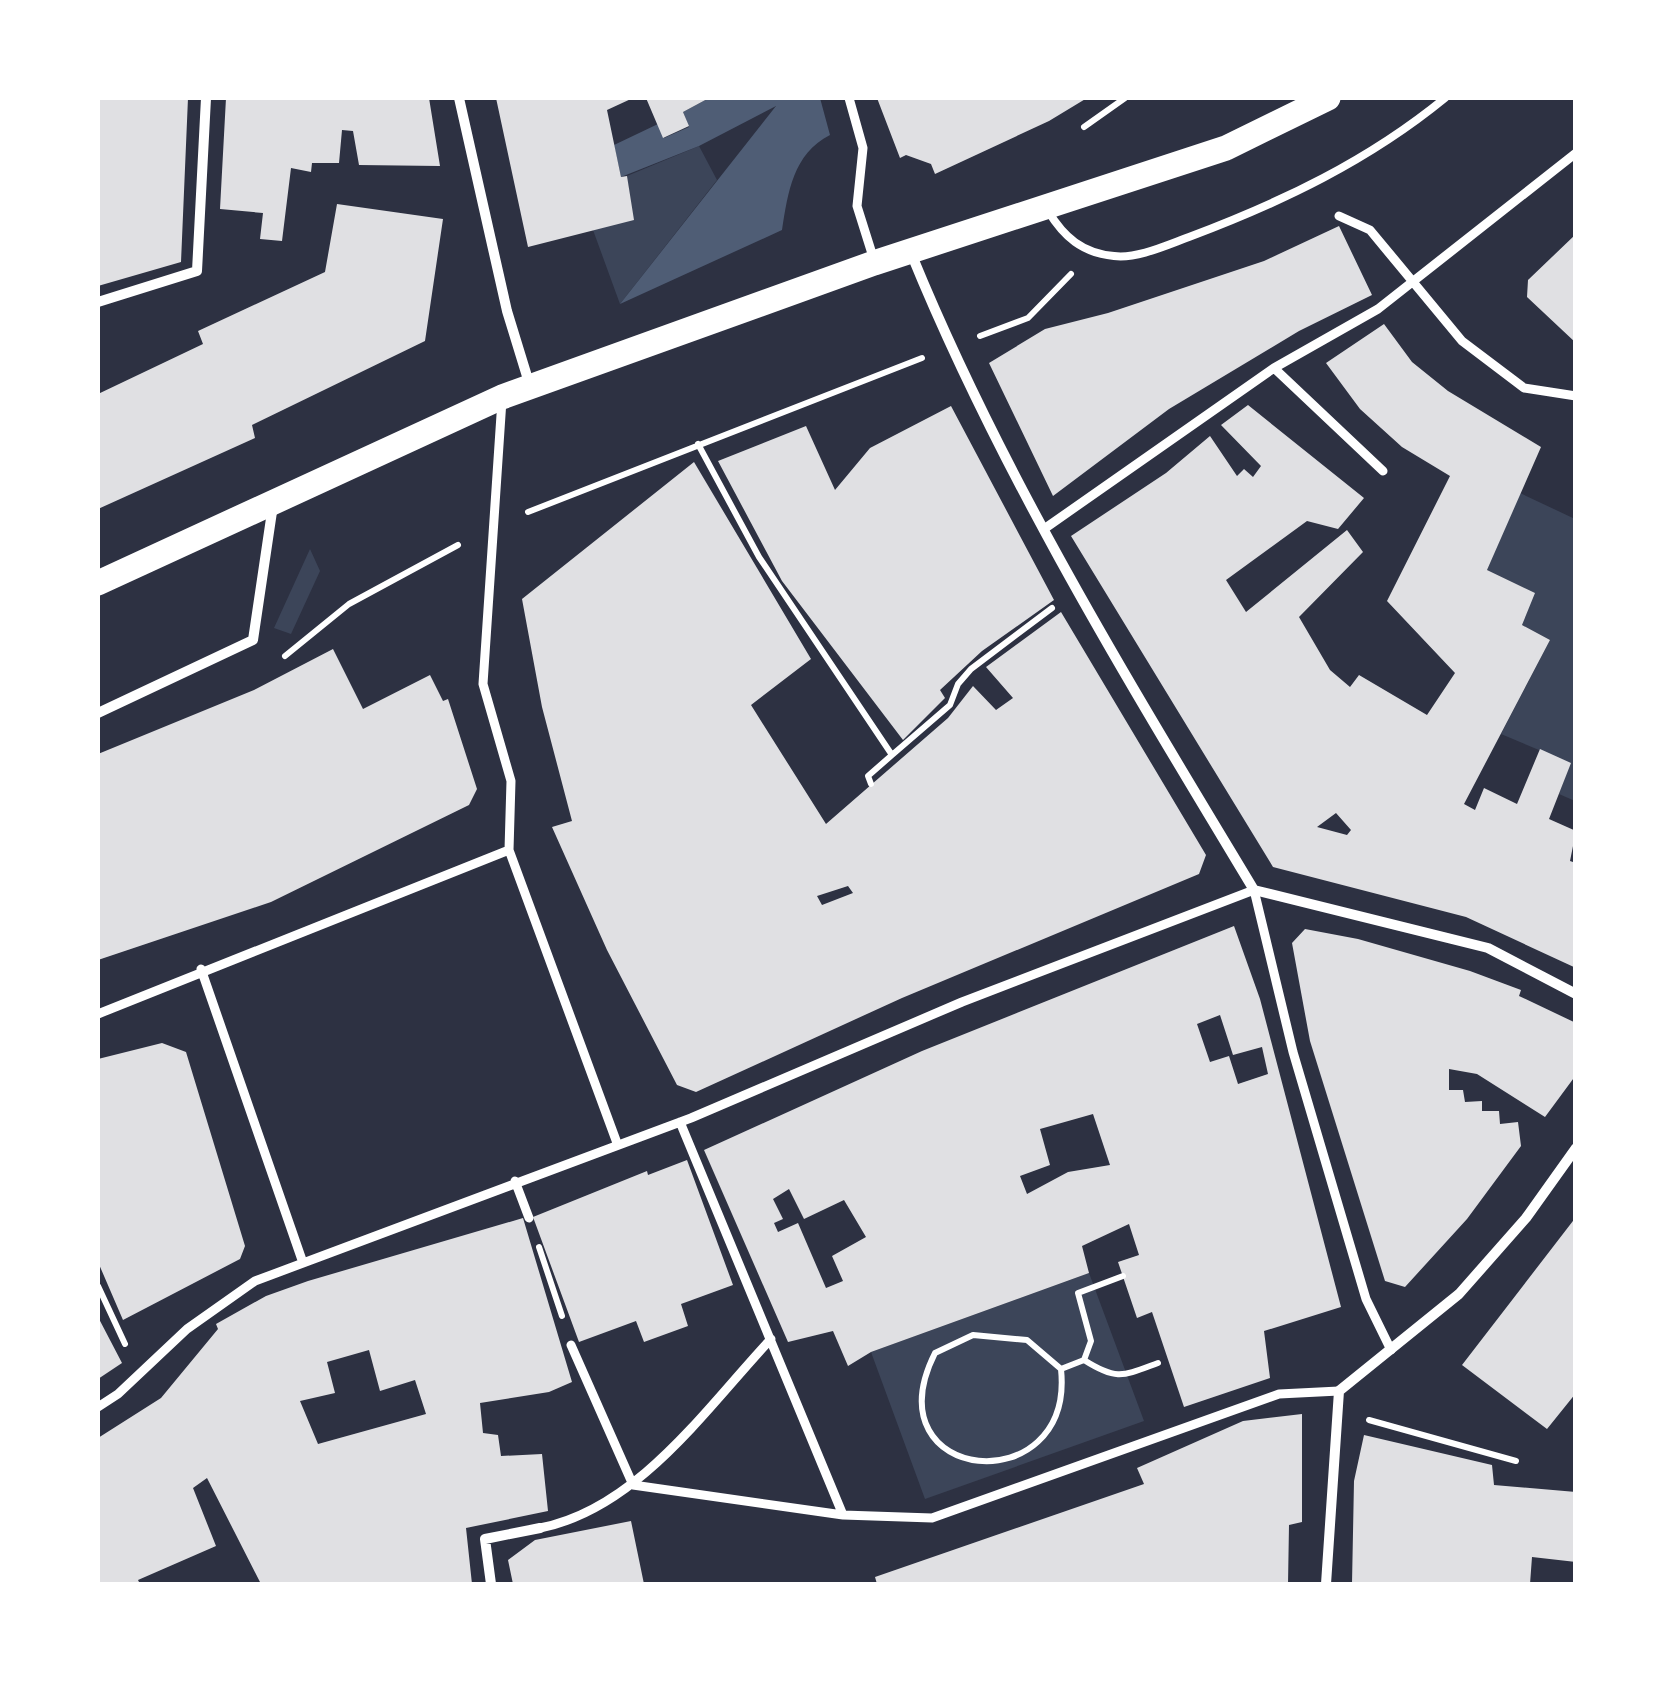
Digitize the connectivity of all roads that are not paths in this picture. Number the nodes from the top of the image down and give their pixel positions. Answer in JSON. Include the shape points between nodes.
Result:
{"nodes":[{"id":1,"x":206,"y":98,"type":"edge"},
{"id":2,"x":459,"y":98,"type":"edge"},
{"id":3,"x":849,"y":98,"type":"edge"},
{"id":4,"x":1328,"y":98,"type":"edge"},
{"id":5,"x":1445,"y":98,"type":"edge"},
{"id":6,"x":1576,"y":154,"type":"edge"},
{"id":7,"x":1046,"y":207,"type":"junction"},
{"id":8,"x":1340,"y":216,"type":"dead end"},
{"id":9,"x":910,"y":250,"type":"junction"},
{"id":10,"x":874,"y":262,"type":"junction"},
{"id":11,"x":1413,"y":281,"type":"junction"},
{"id":12,"x":98,"y":302,"type":"edge"},
{"id":13,"x":1274,"y":368,"type":"junction"},
{"id":14,"x":530,"y":386,"type":"junction"},
{"id":15,"x":502,"y":397,"type":"junction"},
{"id":16,"x":1574,"y":397,"type":"edge"},
{"id":17,"x":1383,"y":471,"type":"dead end"},
{"id":18,"x":274,"y":502,"type":"junction"},
{"id":19,"x":1044,"y":529,"type":"junction"},
{"id":20,"x":98,"y":582,"type":"edge"},
{"id":21,"x":98,"y":713,"type":"edge"},
{"id":22,"x":509,"y":850,"type":"junction"},
{"id":23,"x":1254,"y":890,"type":"junction"},
{"id":24,"x":201,"y":969,"type":"junction"},
{"id":25,"x":1576,"y":994,"type":"edge"},
{"id":26,"x":98,"y":1014,"type":"edge"},
{"id":27,"x":686,"y":1120,"type":"junction"},
{"id":28,"x":618,"y":1143,"type":"junction"},
{"id":29,"x":1576,"y":1148,"type":"edge"},
{"id":30,"x":515,"y":1181,"type":"junction"},
{"id":31,"x":529,"y":1218,"type":"road end"},
{"id":32,"x":302,"y":1260,"type":"junction"},
{"id":33,"x":772,"y":1339,"type":"junction"},
{"id":34,"x":571,"y":1345,"type":"road end"},
{"id":35,"x":1391,"y":1350,"type":"junction"},
{"id":36,"x":1339,"y":1392,"type":"junction"},
{"id":37,"x":98,"y":1407,"type":"edge"},
{"id":38,"x":633,"y":1484,"type":"junction"},
{"id":39,"x":843,"y":1516,"type":"junction"},
{"id":40,"x":540,"y":1528,"type":"joint"},
{"id":41,"x":490,"y":1584,"type":"edge"},
{"id":42,"x":1326,"y":1584,"type":"edge"}],
"edges":[{"from":1,"to":12,"type":"street","via":[[197,272]]},
{"from":2,"to":14,"type":"street"},
{"from":3,"to":10,"type":"street","via":[[863,148],[856,206]]},
{"from":4,"to":7,"type":"main road","via":[[1226,148]]},
{"from":5,"to":7,"type":"lane","via":[[1391,139],[1275,204],[1165,246],[1119,257],[1092,252],[1063,235]]},
{"from":6,"to":11,"type":"street"},
{"from":7,"to":9,"type":"main road"},
{"from":8,"to":11,"type":"street","via":[[1370,230]]},
{"from":9,"to":10,"type":"main road"},
{"from":9,"to":19,"type":"street","via":[[949,347]]},
{"from":10,"to":14,"type":"main road"},
{"from":11,"to":13,"type":"street","via":[[1378,309]]},
{"from":11,"to":16,"type":"street","via":[[1462,341],[1524,388]]},
{"from":13,"to":17,"type":"street"},
{"from":13,"to":19,"type":"street"},
{"from":14,"to":15,"type":"main road"},
{"from":15,"to":18,"type":"main road"},
{"from":15,"to":22,"type":"street","via":[[483,684],[511,781]]},
{"from":18,"to":20,"type":"main road"},
{"from":18,"to":21,"type":"street","via":[[254,640]]},
{"from":19,"to":23,"type":"street"},
{"from":22,"to":24,"type":"street"},
{"from":22,"to":28,"type":"street"},
{"from":23,"to":25,"type":"street","via":[[1488,948]]},
{"from":23,"to":27,"type":"street","via":[[962,1002]]},
{"from":23,"to":35,"type":"street","via":[[1360,1280]]},
{"from":24,"to":26,"type":"street"},
{"from":24,"to":32,"type":"street"},
{"from":27,"to":28,"type":"street"},
{"from":27,"to":33,"type":"street"},
{"from":28,"to":30,"type":"street"},
{"from":29,"to":35,"type":"street","via":[[1459,1294]]},
{"from":30,"to":31,"type":"street"},
{"from":30,"to":32,"type":"street"},
{"from":32,"to":37,"type":"street","via":[[254,1281],[187,1328]]},
{"from":33,"to":38,"type":"street"},
{"from":33,"to":39,"type":"street"},
{"from":34,"to":38,"type":"street"},
{"from":35,"to":36,"type":"street"},
{"from":36,"to":39,"type":"street","via":[[1279,1394],[932,1518]]},
{"from":36,"to":42,"type":"street"},
{"from":38,"to":39,"type":"street"},
{"from":38,"to":40,"type":"street"},
{"from":40,"to":41,"type":"street","via":[[485,1539]]}]}
